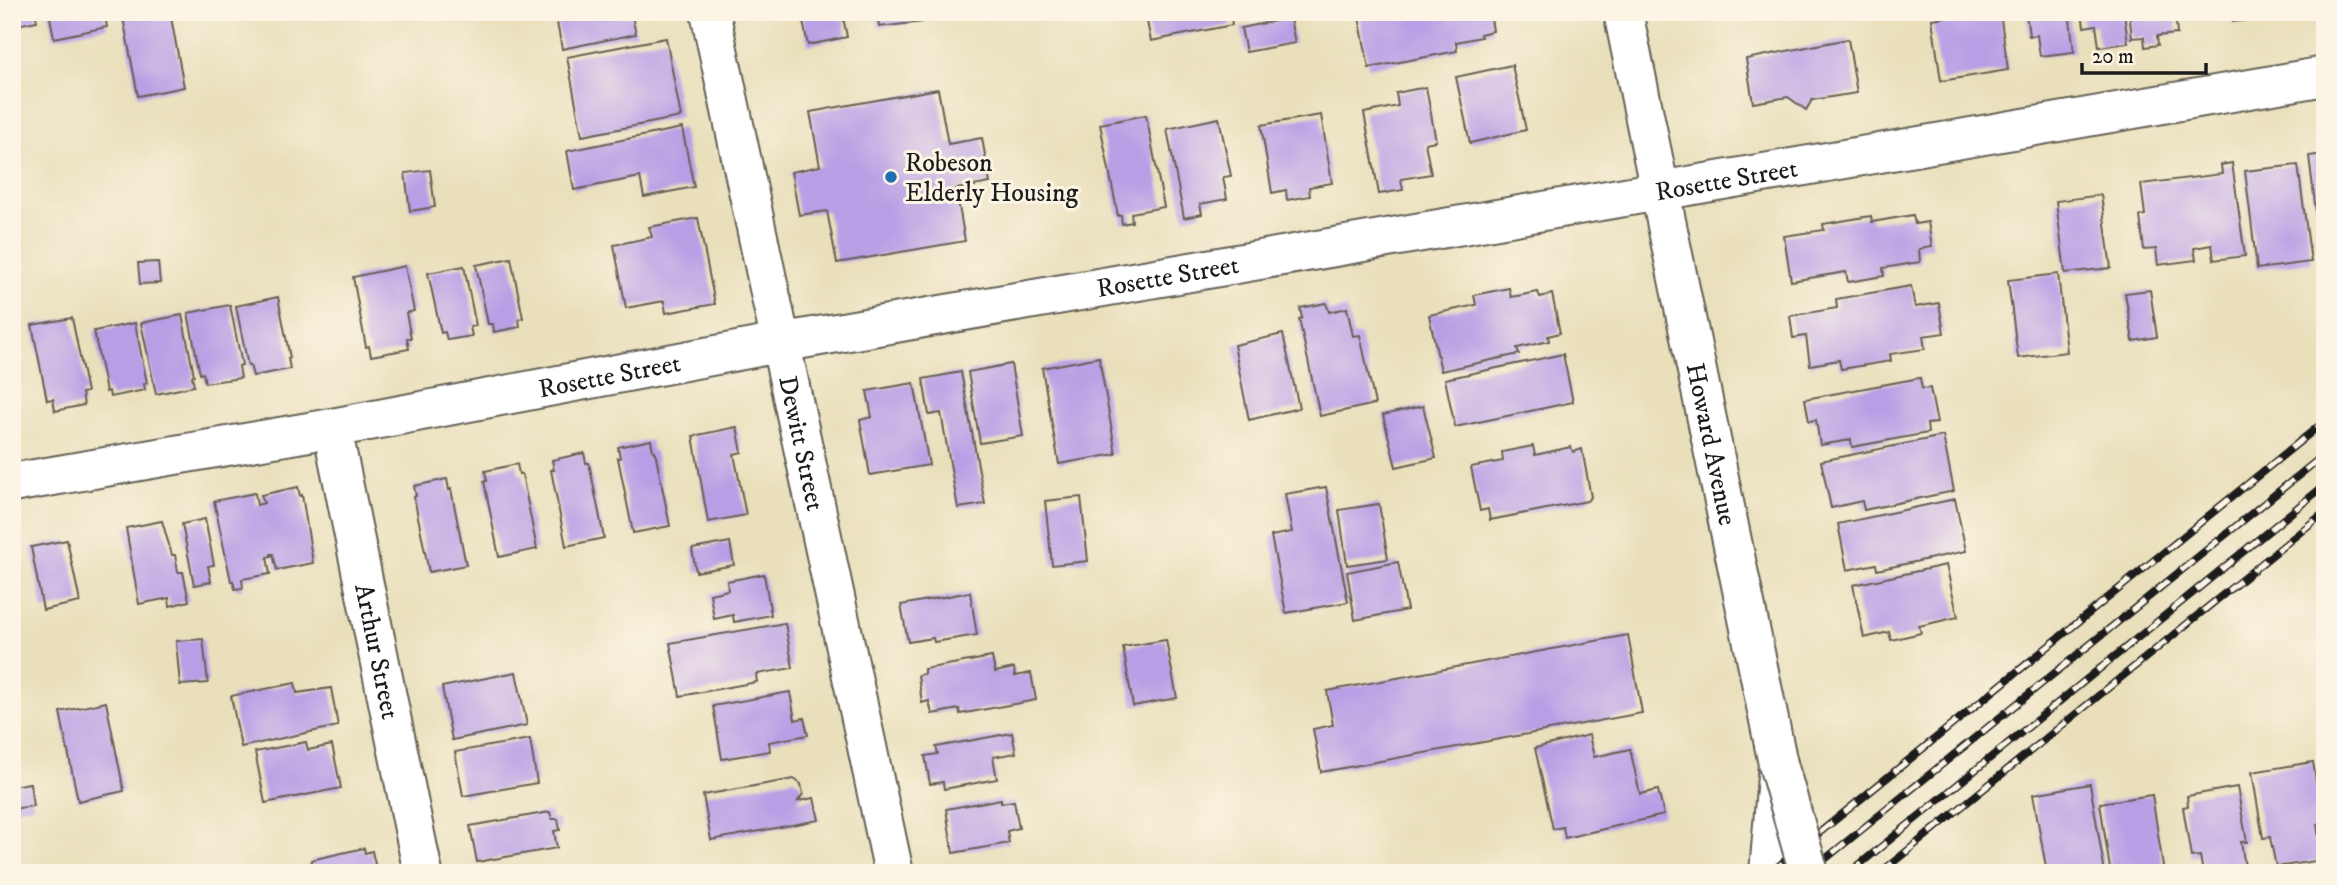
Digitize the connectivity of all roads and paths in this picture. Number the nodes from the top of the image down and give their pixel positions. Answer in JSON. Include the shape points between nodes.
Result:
{"nodes":[{"id":1,"x":710,"y":12,"type":"edge"},
{"id":2,"x":1623,"y":12,"type":"edge"},
{"id":3,"x":2325,"y":76,"type":"edge"},
{"id":4,"x":1661,"y":191,"type":"junction"},
{"id":5,"x":779,"y":343,"type":"junction"},
{"id":6,"x":332,"y":428,"type":"junction"},
{"id":7,"x":12,"y":484,"type":"edge"},
{"id":8,"x":1778,"y":764,"type":"junction"},
{"id":9,"x":423,"y":873,"type":"edge"},
{"id":10,"x":894,"y":873,"type":"edge"},
{"id":11,"x":1769,"y":873,"type":"edge"},
{"id":12,"x":1809,"y":873,"type":"edge"}],
"edges":[{"from":1,"to":5,"type":"street","name":"Dewitt Street"},
{"from":2,"to":4,"type":"street","name":"Howard Avenue"},
{"from":3,"to":4,"type":"street","name":"Rosette Street"},
{"from":4,"to":5,"type":"street","name":"Rosette Street"},
{"from":4,"to":8,"type":"street","name":"Howard Avenue"},
{"from":5,"to":6,"type":"street","name":"Rosette Street"},
{"from":5,"to":10,"type":"street","name":"Dewitt Street"},
{"from":6,"to":7,"type":"street","name":"Rosette Street"},
{"from":6,"to":9,"type":"street","name":"Arthur Street"},
{"from":8,"to":11,"type":"street"},
{"from":8,"to":12,"type":"street","name":"Howard Avenue","bridge":true}]}
